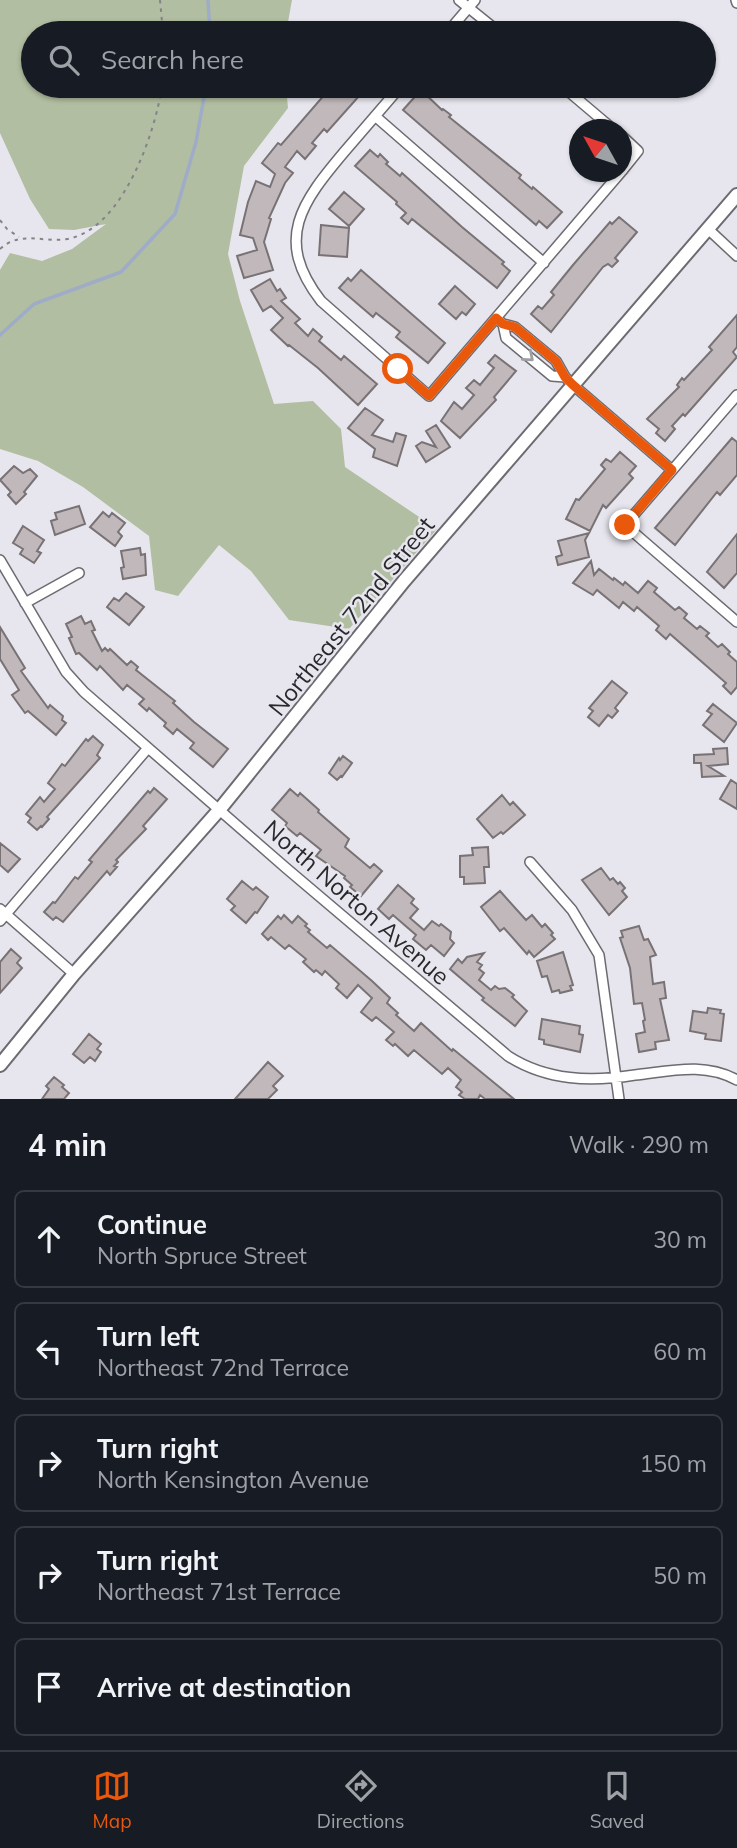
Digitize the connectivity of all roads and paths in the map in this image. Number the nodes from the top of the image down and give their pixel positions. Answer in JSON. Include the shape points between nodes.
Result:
{"nodes":[{"id":1,"x":160,"y":0,"type":"edge"},
{"id":2,"x":460,"y":0,"type":"edge"},
{"id":3,"x":472,"y":4,"type":"edge"},
{"id":4,"x":162,"y":21,"type":"edge"},
{"id":5,"x":457,"y":21,"type":"edge"},
{"id":6,"x":488,"y":21,"type":"edge"},
{"id":7,"x":160,"y":98,"type":"edge"},
{"id":8,"x":391,"y":98,"type":"edge"},
{"id":9,"x":576,"y":98,"type":"edge"},
{"id":10,"x":375,"y":116,"type":"junction"},
{"id":11,"x":601,"y":119,"type":"edge"},
{"id":12,"x":612,"y":182,"type":"edge"},
{"id":13,"x":737,"y":195,"type":"edge"},
{"id":14,"x":0,"y":220,"type":"edge"},
{"id":15,"x":708,"y":229,"type":"junction"},
{"id":16,"x":20,"y":237,"type":"junction"},
{"id":17,"x":0,"y":249,"type":"edge"},
{"id":18,"x":737,"y":256,"type":"edge"},
{"id":19,"x":544,"y":262,"type":"junction"},
{"id":20,"x":500,"y":321,"type":"junction"},
{"id":21,"x":569,"y":381,"type":"junction"},
{"id":22,"x":737,"y":395,"type":"edge"},
{"id":23,"x":672,"y":470,"type":"junction"},
{"id":24,"x":0,"y":560,"type":"edge"},
{"id":25,"x":79,"y":573,"type":"dead end"},
{"id":26,"x":25,"y":603,"type":"junction"},
{"id":27,"x":736,"y":619,"type":"edge"},
{"id":28,"x":148,"y":748,"type":"junction"},
{"id":29,"x":220,"y":809,"type":"junction"},
{"id":30,"x":530,"y":862,"type":"dead end"},
{"id":31,"x":2,"y":915,"type":"edge"},
{"id":32,"x":74,"y":974,"type":"junction"},
{"id":33,"x":0,"y":1065,"type":"edge"},
{"id":34,"x":615,"y":1078,"type":"junction"},
{"id":35,"x":737,"y":1080,"type":"edge"},
{"id":36,"x":619,"y":1099,"type":"edge"}],
"edges":[{"from":1,"to":4,"type":"path"},
{"from":2,"to":3,"type":"street"},
{"from":3,"to":5,"type":"street"},
{"from":3,"to":6,"type":"street"},
{"from":7,"to":16,"type":"path","via":[[144,151],[110,213],[75,237]]},
{"from":8,"to":10,"type":"street"},
{"from":9,"to":11,"type":"street"},
{"from":10,"to":19,"type":"street"},
{"from":10,"to":20,"type":"street","via":[[307,197],[296,242],[309,286],[429,396]]},
{"from":12,"to":19,"type":"street"},
{"from":13,"to":15,"type":"main road","name":"Northeast 72nd Street"},
{"from":14,"to":16,"type":"path"},
{"from":15,"to":18,"type":"street"},
{"from":15,"to":21,"type":"main road","name":"Northeast 72nd Street"},
{"from":16,"to":17,"type":"path"},
{"from":19,"to":20,"type":"street"},
{"from":20,"to":21,"type":"street","via":[[515,327],[556,361]]},
{"from":20,"to":21,"type":"street","one_way":true,"via":[[506,338],[552,376]]},
{"from":21,"to":23,"type":"street"},
{"from":21,"to":29,"type":"main road","name":"Northeast 72nd Street"},
{"from":22,"to":23,"type":"street"},
{"from":23,"to":27,"type":"street","via":[[625,525]]},
{"from":24,"to":26,"type":"street","name":"North Norton Avenue"},
{"from":25,"to":26,"type":"street"},
{"from":26,"to":28,"type":"street","name":"North Norton Avenue","via":[[76,684]]},
{"from":28,"to":29,"type":"street","name":"North Norton Avenue"},
{"from":28,"to":31,"type":"street"},
{"from":29,"to":32,"type":"main road","name":"Northeast 72nd Street"},
{"from":29,"to":34,"type":"street","name":"North Norton Avenue","via":[[508,1056],[556,1076]]},
{"from":30,"to":34,"type":"street","via":[[572,910],[599,955]]},
{"from":31,"to":32,"type":"street"},
{"from":32,"to":33,"type":"main road","name":"Northeast 72nd Street"},
{"from":34,"to":35,"type":"street","name":"North Norton Avenue","via":[[699,1068]]},
{"from":34,"to":36,"type":"street"}]}
